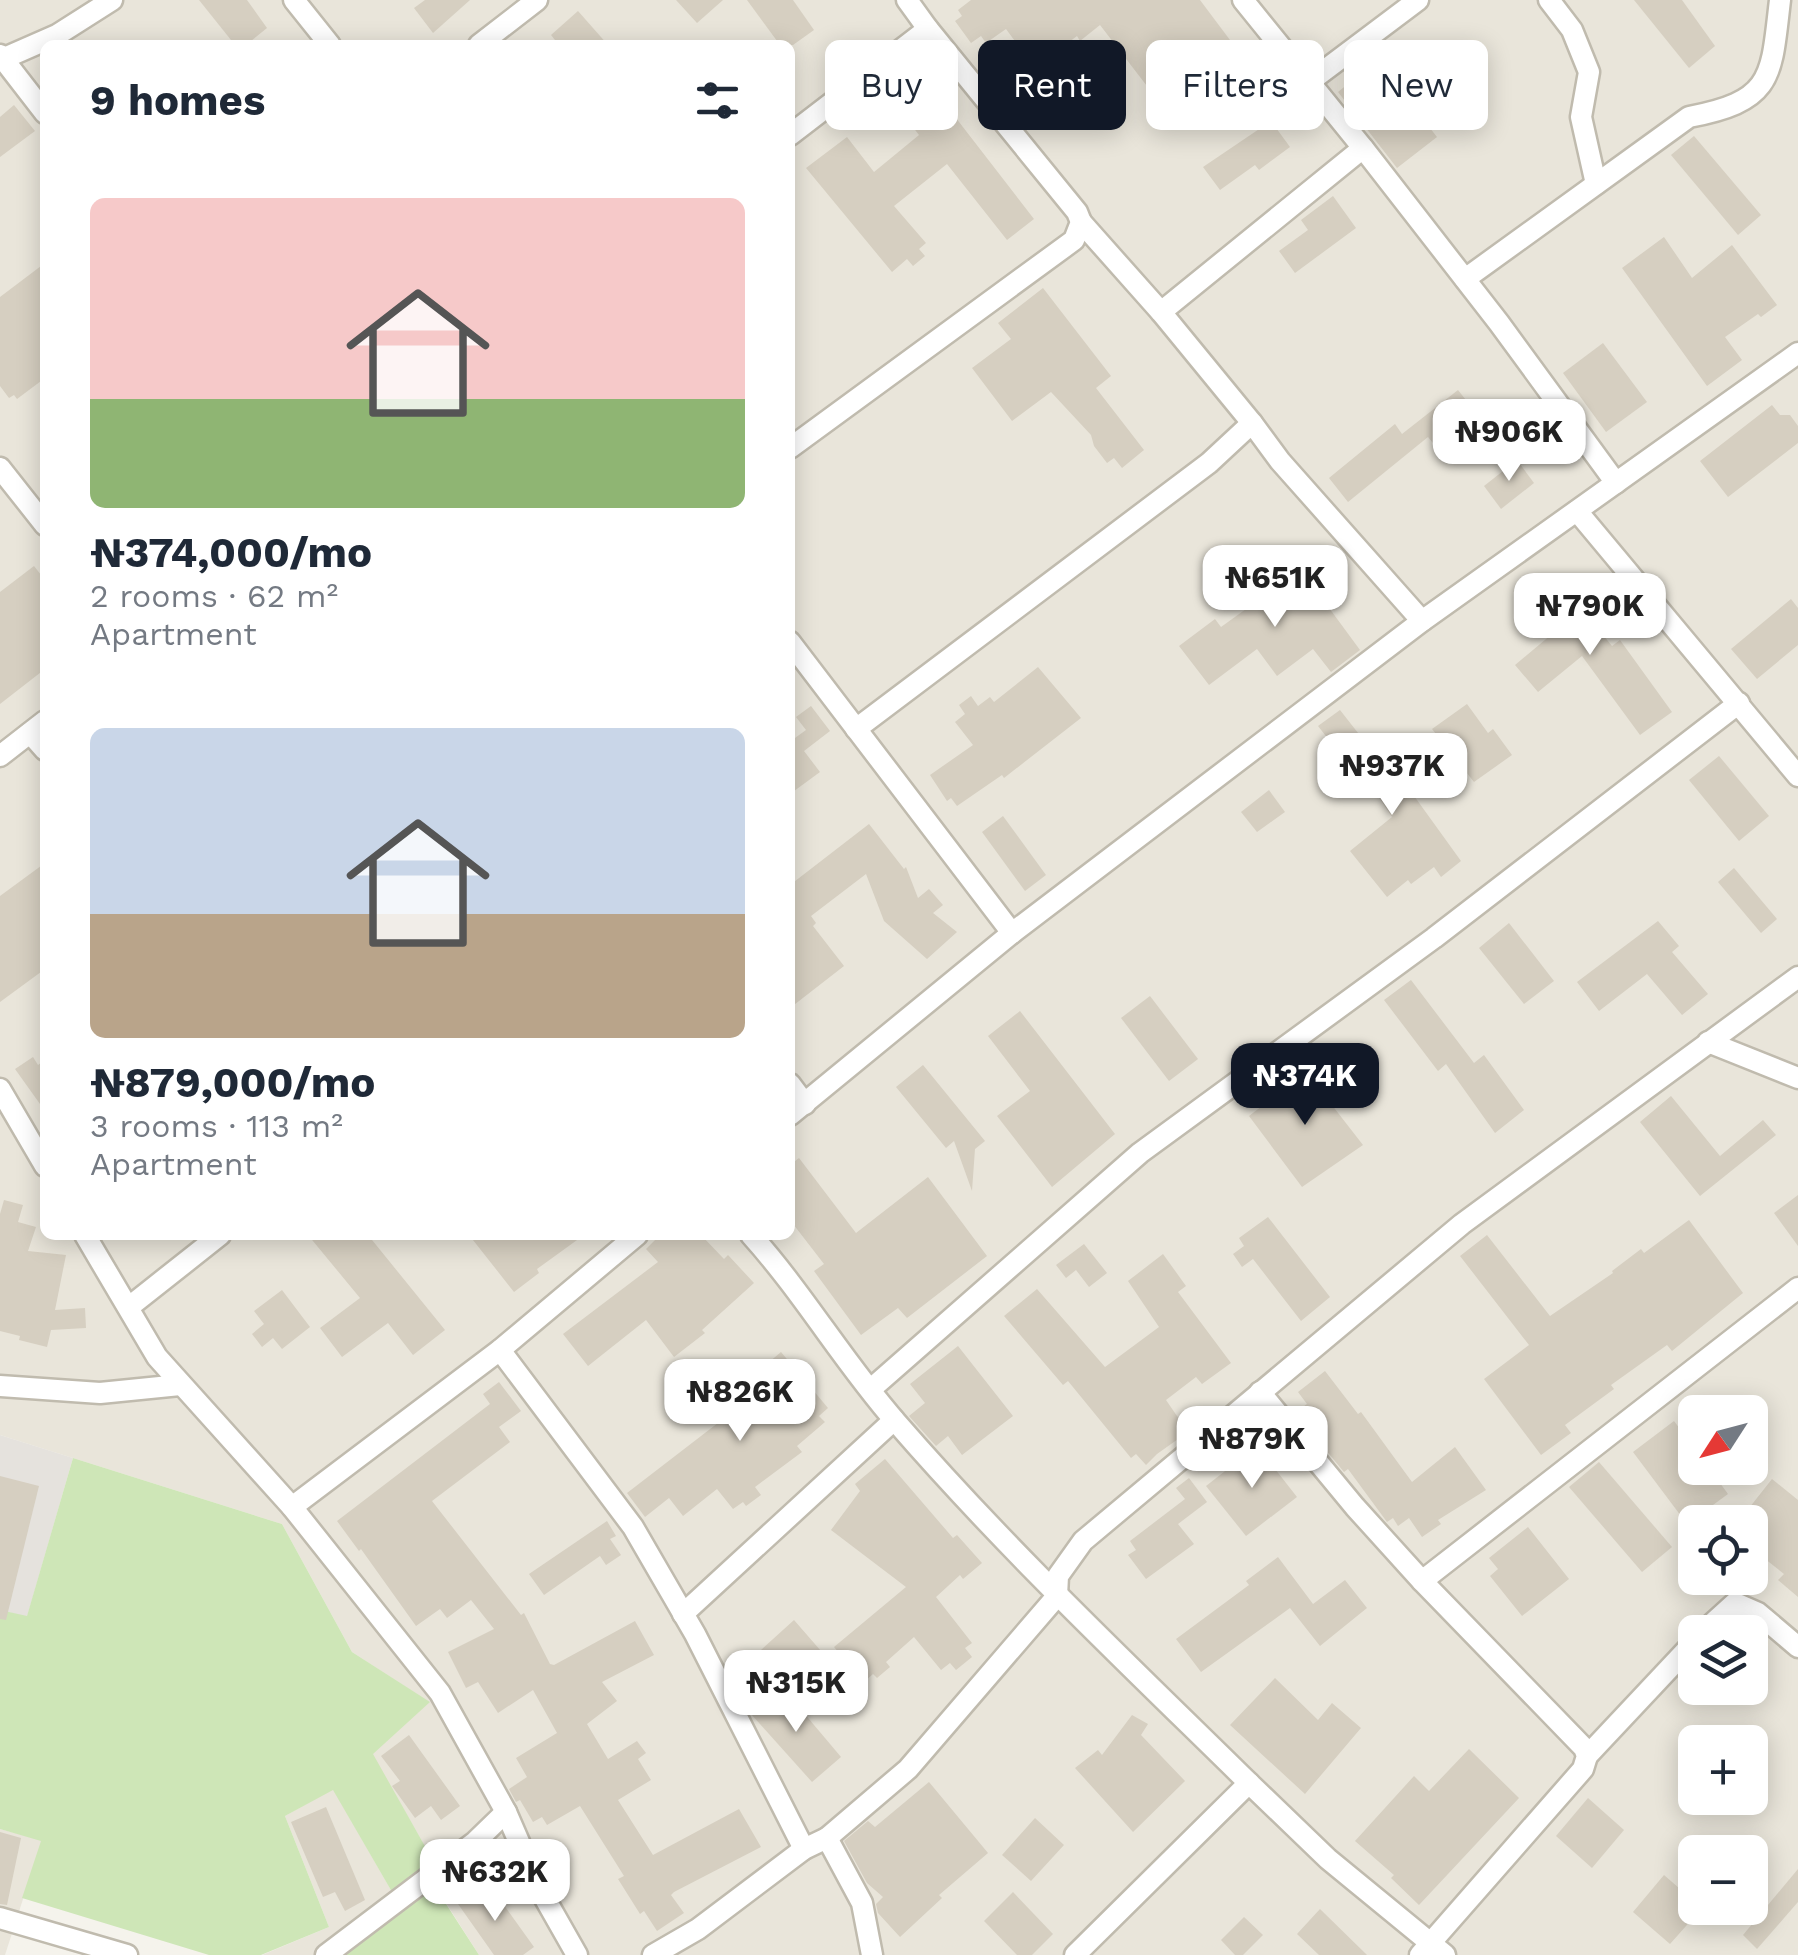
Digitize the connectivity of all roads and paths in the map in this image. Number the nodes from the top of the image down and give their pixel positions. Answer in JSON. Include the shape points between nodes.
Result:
{"nodes":[{"id":1,"x":112,"y":0,"type":"edge"},
{"id":2,"x":294,"y":0,"type":"edge"},
{"id":3,"x":537,"y":0,"type":"edge"},
{"id":4,"x":906,"y":0,"type":"edge"},
{"id":5,"x":1243,"y":0,"type":"edge"},
{"id":6,"x":1418,"y":0,"type":"edge"},
{"id":7,"x":1548,"y":0,"type":"edge"},
{"id":8,"x":1780,"y":0,"type":"edge"},
{"id":9,"x":928,"y":29,"type":"junction"},
{"id":10,"x":45,"y":40,"type":"edge"},
{"id":11,"x":326,"y":40,"type":"edge"},
{"id":12,"x":485,"y":40,"type":"edge"},
{"id":13,"x":1275,"y":40,"type":"edge"},
{"id":14,"x":40,"y":42,"type":"edge"},
{"id":15,"x":1,"y":58,"type":"edge"},
{"id":16,"x":1324,"y":71,"type":"edge"},
{"id":17,"x":1324,"y":100,"type":"edge"},
{"id":18,"x":40,"y":108,"type":"edge"},
{"id":19,"x":795,"y":130,"type":"edge"},
{"id":20,"x":1363,"y":148,"type":"junction"},
{"id":21,"x":1596,"y":184,"type":"junction"},
{"id":22,"x":1081,"y":222,"type":"junction"},
{"id":23,"x":1465,"y":279,"type":"junction"},
{"id":24,"x":1161,"y":312,"type":"junction"},
{"id":25,"x":1796,"y":358,"type":"edge"},
{"id":26,"x":1252,"y":423,"type":"junction"},
{"id":27,"x":795,"y":444,"type":"edge"},
{"id":28,"x":0,"y":468,"type":"edge"},
{"id":29,"x":1616,"y":483,"type":"junction"},
{"id":30,"x":1577,"y":511,"type":"junction"},
{"id":31,"x":40,"y":519,"type":"edge"},
{"id":32,"x":1422,"y":621,"type":"junction"},
{"id":33,"x":795,"y":649,"type":"edge"},
{"id":34,"x":1739,"y":703,"type":"junction"},
{"id":35,"x":38,"y":727,"type":"edge"},
{"id":36,"x":856,"y":729,"type":"junction"},
{"id":37,"x":0,"y":756,"type":"edge"},
{"id":38,"x":1798,"y":776,"type":"edge"},
{"id":39,"x":1012,"y":933,"type":"junction"},
{"id":40,"x":1798,"y":977,"type":"edge"},
{"id":41,"x":1708,"y":1042,"type":"junction"},
{"id":42,"x":1798,"y":1078,"type":"edge"},
{"id":43,"x":0,"y":1088,"type":"edge"},
{"id":44,"x":798,"y":1110,"type":"edge"},
{"id":45,"x":40,"y":1157,"type":"edge"},
{"id":46,"x":88,"y":1240,"type":"edge"},
{"id":47,"x":214,"y":1240,"type":"edge"},
{"id":48,"x":631,"y":1240,"type":"edge"},
{"id":49,"x":755,"y":1240,"type":"edge"},
{"id":50,"x":1798,"y":1288,"type":"edge"},
{"id":51,"x":129,"y":1307,"type":"junction"},
{"id":52,"x":500,"y":1350,"type":"junction"},
{"id":53,"x":180,"y":1385,"type":"junction"},
{"id":54,"x":0,"y":1386,"type":"edge"},
{"id":55,"x":871,"y":1389,"type":"junction"},
{"id":56,"x":1260,"y":1392,"type":"junction"},
{"id":57,"x":894,"y":1420,"type":"junction"},
{"id":58,"x":292,"y":1507,"type":"junction"},
{"id":59,"x":1422,"y":1581,"type":"junction"},
{"id":60,"x":1058,"y":1596,"type":"junction"},
{"id":61,"x":683,"y":1614,"type":"junction"},
{"id":62,"x":1722,"y":1615,"type":"edge"},
{"id":63,"x":1759,"y":1615,"type":"edge"},
{"id":64,"x":1768,"y":1622,"type":"edge"},
{"id":65,"x":1798,"y":1647,"type":"edge"},
{"id":66,"x":1678,"y":1659,"type":"edge"},
{"id":67,"x":1587,"y":1756,"type":"junction"},
{"id":68,"x":1249,"y":1783,"type":"junction"},
{"id":69,"x":506,"y":1812,"type":"junction"},
{"id":70,"x":827,"y":1838,"type":"junction"},
{"id":71,"x":804,"y":1849,"type":"junction"},
{"id":72,"x":0,"y":1918,"type":"edge"},
{"id":73,"x":1431,"y":1951,"type":"edge"},
{"id":74,"x":127,"y":1955,"type":"edge"},
{"id":75,"x":326,"y":1955,"type":"edge"},
{"id":76,"x":577,"y":1955,"type":"edge"},
{"id":77,"x":653,"y":1955,"type":"edge"},
{"id":78,"x":872,"y":1955,"type":"edge"},
{"id":79,"x":1075,"y":1955,"type":"edge"}],
"edges":[{"from":1,"to":10,"type":"street"},
{"from":2,"to":11,"type":"street"},
{"from":3,"to":12,"type":"street"},
{"from":4,"to":9,"type":"street"},
{"from":5,"to":13,"type":"street"},
{"from":6,"to":16,"type":"street"},
{"from":7,"to":21,"type":"street","via":[[1572,30],[1590,72],[1581,117]]},
{"from":8,"to":21,"type":"street","via":[[1772,69],[1758,91],[1728,110],[1689,117]]},
{"from":9,"to":19,"type":"street"},
{"from":9,"to":22,"type":"street"},
{"from":14,"to":15,"type":"street"},
{"from":15,"to":18,"type":"street"},
{"from":17,"to":20,"type":"street"},
{"from":20,"to":23,"type":"street"},
{"from":20,"to":24,"type":"street"},
{"from":21,"to":23,"type":"street"},
{"from":22,"to":24,"type":"street"},
{"from":22,"to":27,"type":"street","via":[[1074,240]]},
{"from":23,"to":29,"type":"street"},
{"from":24,"to":26,"type":"street"},
{"from":25,"to":29,"type":"street"},
{"from":26,"to":32,"type":"street"},
{"from":26,"to":36,"type":"street"},
{"from":28,"to":31,"type":"street"},
{"from":29,"to":30,"type":"street"},
{"from":30,"to":32,"type":"street"},
{"from":30,"to":34,"type":"street"},
{"from":32,"to":39,"type":"street"},
{"from":33,"to":36,"type":"street"},
{"from":34,"to":38,"type":"street"},
{"from":34,"to":55,"type":"street","via":[[1140,1153]]},
{"from":35,"to":37,"type":"street"},
{"from":36,"to":39,"type":"street"},
{"from":39,"to":44,"type":"street"},
{"from":40,"to":41,"type":"street"},
{"from":41,"to":42,"type":"street"},
{"from":41,"to":56,"type":"street","via":[[1462,1224]]},
{"from":43,"to":45,"type":"street"},
{"from":46,"to":51,"type":"street"},
{"from":47,"to":51,"type":"street"},
{"from":48,"to":52,"type":"street"},
{"from":49,"to":55,"type":"street"},
{"from":50,"to":59,"type":"street"},
{"from":51,"to":53,"type":"street"},
{"from":52,"to":58,"type":"street"},
{"from":52,"to":61,"type":"street","via":[[633,1527]]},
{"from":53,"to":54,"type":"street","via":[[100,1393]]},
{"from":53,"to":58,"type":"street"},
{"from":55,"to":57,"type":"street"},
{"from":56,"to":59,"type":"street"},
{"from":56,"to":60,"type":"street","via":[[1083,1542],[1058,1576]]},
{"from":57,"to":60,"type":"street"},
{"from":57,"to":61,"type":"street"},
{"from":58,"to":69,"type":"street","via":[[440,1693]]},
{"from":59,"to":67,"type":"street"},
{"from":60,"to":68,"type":"street"},
{"from":60,"to":70,"type":"street","via":[[908,1769]]},
{"from":61,"to":71,"type":"street"},
{"from":62,"to":63,"type":"street","via":[[1735,1603]]},
{"from":64,"to":65,"type":"street"},
{"from":66,"to":67,"type":"street"},
{"from":67,"to":73,"type":"street"},
{"from":68,"to":73,"type":"street"},
{"from":68,"to":79,"type":"street"},
{"from":69,"to":75,"type":"street"},
{"from":69,"to":76,"type":"street"},
{"from":70,"to":71,"type":"street"},
{"from":70,"to":78,"type":"street","via":[[862,1903]]},
{"from":71,"to":77,"type":"street"},
{"from":72,"to":74,"type":"street"}]}
